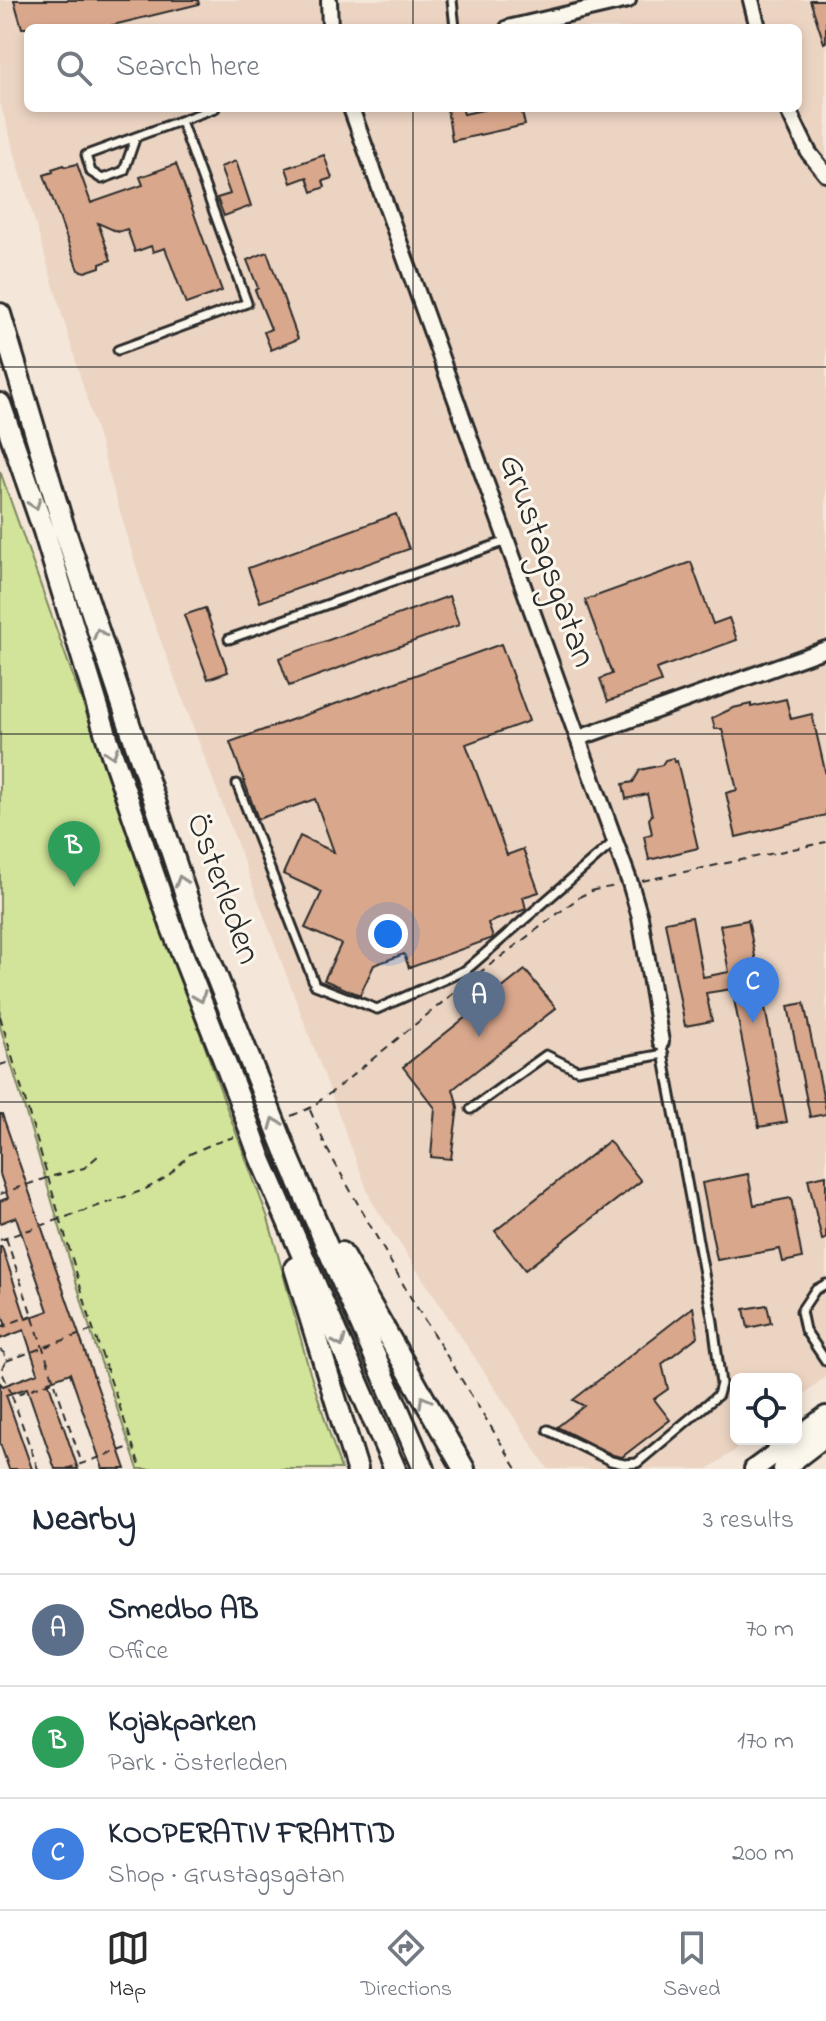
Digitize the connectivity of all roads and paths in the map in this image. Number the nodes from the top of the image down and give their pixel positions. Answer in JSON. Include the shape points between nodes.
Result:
{"nodes":[{"id":1,"x":329,"y":0,"type":"edge"},
{"id":2,"x":452,"y":0,"type":"edge"},
{"id":3,"x":628,"y":0,"type":"edge"},
{"id":4,"x":751,"y":0,"type":"edge"},
{"id":5,"x":330,"y":24,"type":"edge"},
{"id":6,"x":455,"y":24,"type":"edge"},
{"id":7,"x":525,"y":24,"type":"edge"},
{"id":8,"x":757,"y":24,"type":"edge"},
{"id":9,"x":205,"y":112,"type":"edge"},
{"id":10,"x":352,"y":112,"type":"edge"},
{"id":11,"x":789,"y":112,"type":"edge"},
{"id":12,"x":181,"y":121,"type":"junction"},
{"id":13,"x":135,"y":139,"type":"junction"},
{"id":14,"x":826,"y":174,"type":"edge"},
{"id":15,"x":0,"y":314,"type":"edge"},
{"id":16,"x":118,"y":350,"type":"dead end"},
{"id":17,"x":0,"y":404,"type":"edge"},
{"id":18,"x":507,"y":541,"type":"junction"},
{"id":19,"x":229,"y":639,"type":"dead end"},
{"id":20,"x":826,"y":649,"type":"edge"},
{"id":21,"x":579,"y":738,"type":"junction"},
{"id":22,"x":237,"y":784,"type":"dead end"},
{"id":23,"x":615,"y":841,"type":"junction"},
{"id":24,"x":826,"y":842,"type":"edge"},
{"id":25,"x":630,"y":883,"type":"junction"},
{"id":26,"x":0,"y":1016,"type":"edge"},
{"id":27,"x":662,"y":1048,"type":"junction"},
{"id":28,"x":14,"y":1061,"type":"junction"},
{"id":29,"x":0,"y":1065,"type":"edge"},
{"id":30,"x":310,"y":1108,"type":"junction"},
{"id":31,"x":471,"y":1109,"type":"dead end"},
{"id":32,"x":286,"y":1119,"type":"dead end"},
{"id":33,"x":239,"y":1136,"type":"dead end"},
{"id":34,"x":99,"y":1155,"type":"dead end"},
{"id":35,"x":260,"y":1157,"type":"junction"},
{"id":36,"x":289,"y":1159,"type":"junction"},
{"id":37,"x":49,"y":1177,"type":"junction"},
{"id":38,"x":0,"y":1194,"type":"edge"},
{"id":39,"x":61,"y":1219,"type":"junction"},
{"id":40,"x":6,"y":1238,"type":"junction"},
{"id":41,"x":0,"y":1240,"type":"edge"},
{"id":42,"x":826,"y":1284,"type":"edge"},
{"id":43,"x":32,"y":1315,"type":"junction"},
{"id":44,"x":0,"y":1327,"type":"edge"},
{"id":45,"x":93,"y":1330,"type":"junction"},
{"id":46,"x":43,"y":1348,"type":"junction"},
{"id":47,"x":0,"y":1350,"type":"edge"},
{"id":48,"x":6,"y":1361,"type":"junction"},
{"id":49,"x":826,"y":1361,"type":"edge"},
{"id":50,"x":54,"y":1381,"type":"junction"},
{"id":51,"x":12,"y":1396,"type":"junction"},
{"id":52,"x":826,"y":1416,"type":"edge"},
{"id":53,"x":548,"y":1430,"type":"dead end"},
{"id":54,"x":802,"y":1434,"type":"edge"},
{"id":55,"x":826,"y":1436,"type":"edge"},
{"id":56,"x":788,"y":1445,"type":"edge"},
{"id":57,"x":133,"y":1446,"type":"junction"},
{"id":58,"x":82,"y":1464,"type":"junction"},
{"id":59,"x":38,"y":1469,"type":"edge"},
{"id":60,"x":66,"y":1469,"type":"edge"},
{"id":61,"x":141,"y":1469,"type":"edge"},
{"id":62,"x":357,"y":1469,"type":"edge"},
{"id":63,"x":395,"y":1469,"type":"edge"},
{"id":64,"x":424,"y":1469,"type":"edge"},
{"id":65,"x":464,"y":1469,"type":"edge"},
{"id":66,"x":517,"y":1469,"type":"edge"},
{"id":67,"x":754,"y":1469,"type":"edge"},
{"id":68,"x":783,"y":1469,"type":"edge"}],
"edges":[{"from":1,"to":5,"type":"street"},
{"from":2,"to":6,"type":"lane"},
{"from":3,"to":7,"type":"street"},
{"from":4,"to":8,"type":"street"},
{"from":9,"to":12,"type":"lane"},
{"from":10,"to":18,"type":"street","name":"Grustagsgatan"},
{"from":11,"to":14,"type":"street"},
{"from":12,"to":13,"type":"lane"},
{"from":12,"to":16,"type":"lane","via":[[247,303]]},
{"from":13,"to":13,"type":"lane","via":[[124,171],[102,179],[91,172],[86,155]]},
{"from":36,"to":15,"type":"main road","name":"Österleden","one_way":true,"via":[[195,922],[63,525]]},
{"from":17,"to":35,"type":"main road","name":"Österleden","one_way":true,"via":[[171,925]]},
{"from":18,"to":19,"type":"lane"},
{"from":18,"to":21,"type":"street","name":"Grustagsgatan"},
{"from":20,"to":21,"type":"street"},
{"from":21,"to":23,"type":"street","name":"Grustagsgatan"},
{"from":22,"to":23,"type":"lane","via":[[315,985],[377,1009],[466,970]]},
{"from":23,"to":25,"type":"street","name":"Grustagsgatan"},
{"from":24,"to":25,"type":"path"},
{"from":25,"to":27,"type":"street","name":"Grustagsgatan"},
{"from":25,"to":30,"type":"path","via":[[581,896]]},
{"from":26,"to":28,"type":"path"},
{"from":27,"to":31,"type":"lane","via":[[577,1070],[546,1055]]},
{"from":27,"to":53,"type":"lane","via":[[713,1322],[718,1395],[637,1463],[611,1461]]},
{"from":28,"to":29,"type":"path"},
{"from":28,"to":37,"type":"path"},
{"from":30,"to":32,"type":"path"},
{"from":30,"to":66,"type":"path","via":[[327,1149],[411,1298]]},
{"from":33,"to":39,"type":"path","via":[[190,1154],[152,1186]]},
{"from":34,"to":37,"type":"path","via":[[84,1168]]},
{"from":35,"to":62,"type":"main road"},
{"from":35,"to":63,"type":"main road","name":"Österleden","one_way":true},
{"from":36,"to":64,"type":"main road","name":"Österleden"},
{"from":65,"to":36,"type":"main road","one_way":true},
{"from":37,"to":38,"type":"path"},
{"from":37,"to":39,"type":"path"},
{"from":39,"to":40,"type":"path"},
{"from":39,"to":45,"type":"path"},
{"from":40,"to":41,"type":"path"},
{"from":40,"to":43,"type":"path"},
{"from":42,"to":49,"type":"lane","via":[[801,1311],[805,1330]]},
{"from":43,"to":44,"type":"path"},
{"from":43,"to":46,"type":"path"},
{"from":45,"to":46,"type":"path"},
{"from":45,"to":57,"type":"path"},
{"from":46,"to":48,"type":"path"},
{"from":46,"to":50,"type":"path"},
{"from":47,"to":48,"type":"path"},
{"from":48,"to":51,"type":"path","via":[[1,1370]]},
{"from":50,"to":51,"type":"path"},
{"from":50,"to":58,"type":"path"},
{"from":51,"to":59,"type":"path"},
{"from":52,"to":54,"type":"main road"},
{"from":55,"to":68,"type":"main road"},
{"from":56,"to":67,"type":"main road"},
{"from":57,"to":58,"type":"path"},
{"from":57,"to":61,"type":"path"},
{"from":58,"to":60,"type":"path"}]}
